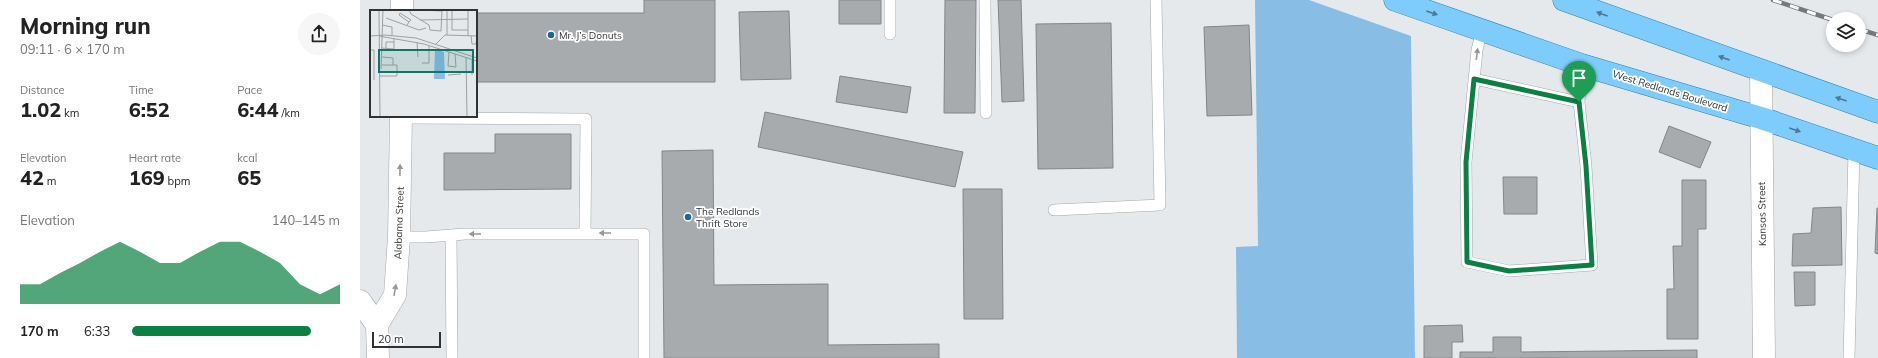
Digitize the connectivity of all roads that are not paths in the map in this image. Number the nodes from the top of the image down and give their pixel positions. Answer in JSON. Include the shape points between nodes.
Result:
{"nodes":[{"id":1,"x":890,"y":0,"type":"edge"},
{"id":2,"x":985,"y":0,"type":"edge"},
{"id":3,"x":1156,"y":0,"type":"edge"},
{"id":4,"x":1395,"y":0,"type":"edge"},
{"id":5,"x":1564,"y":0,"type":"edge"},
{"id":6,"x":1482,"y":30,"type":"junction"},
{"id":7,"x":890,"y":34,"type":"dead end"},
{"id":8,"x":1582,"y":65,"type":"junction"},
{"id":9,"x":1761,"y":71,"type":"junction"},
{"id":10,"x":1474,"y":79,"type":"junction"},
{"id":11,"x":1579,"y":102,"type":"junction"},
{"id":12,"x":1878,"y":112,"type":"edge"},
{"id":13,"x":986,"y":113,"type":"dead end"},
{"id":14,"x":401,"y":117,"type":"edge"},
{"id":15,"x":1761,"y":118,"type":"junction"},
{"id":16,"x":1854,"y":150,"type":"junction"},
{"id":17,"x":1878,"y":158,"type":"edge"},
{"id":18,"x":1054,"y":210,"type":"dead end"},
{"id":19,"x":585,"y":233,"type":"junction"},
{"id":20,"x":451,"y":235,"type":"junction"},
{"id":21,"x":400,"y":237,"type":"junction"},
{"id":22,"x":360,"y":301,"type":"edge"},
{"id":23,"x":377,"y":325,"type":"junction"},
{"id":24,"x":378,"y":358,"type":"edge"},
{"id":25,"x":452,"y":358,"type":"edge"},
{"id":26,"x":644,"y":358,"type":"edge"},
{"id":27,"x":1764,"y":358,"type":"edge"},
{"id":28,"x":1849,"y":358,"type":"edge"}],
"edges":[{"from":1,"to":7,"type":"lane"},
{"from":2,"to":13,"type":"lane"},
{"from":3,"to":18,"type":"lane","via":[[1160,205]]},
{"from":4,"to":6,"type":"main road","name":"West Redlands Boulevard","one_way":true},
{"from":9,"to":5,"type":"main road","one_way":true},
{"from":6,"to":8,"type":"main road","name":"West Redlands Boulevard"},
{"from":10,"to":6,"type":"lane","one_way":true},
{"from":8,"to":11,"type":"lane"},
{"from":8,"to":15,"type":"main road","name":"West Redlands Boulevard"},
{"from":12,"to":9,"type":"main road","one_way":true},
{"from":9,"to":15,"type":"main road","name":"Kansas Street"},
{"from":10,"to":11,"type":"lane"},
{"from":10,"to":11,"type":"lane","via":[[1466,162],[1467,262],[1509,271],[1592,265]]},
{"from":14,"to":19,"type":"lane","via":[[586,119]]},
{"from":21,"to":14,"type":"main road","name":"Alabama Street","one_way":true},
{"from":15,"to":16,"type":"main road","name":"West Redlands Boulevard","one_way":true},
{"from":15,"to":27,"type":"main road","name":"Kansas Street"},
{"from":16,"to":17,"type":"main road","name":"West Redlands Boulevard"},
{"from":16,"to":28,"type":"lane"},
{"from":19,"to":20,"type":"lane","one_way":true},
{"from":26,"to":19,"type":"lane","one_way":true,"via":[[644,234]]},
{"from":20,"to":21,"type":"lane"},
{"from":20,"to":25,"type":"lane"},
{"from":23,"to":21,"type":"main road","name":"Alabama Street","one_way":true,"via":[[395,295]]},
{"from":22,"to":23,"type":"main road"},
{"from":23,"to":24,"type":"main road"}]}
